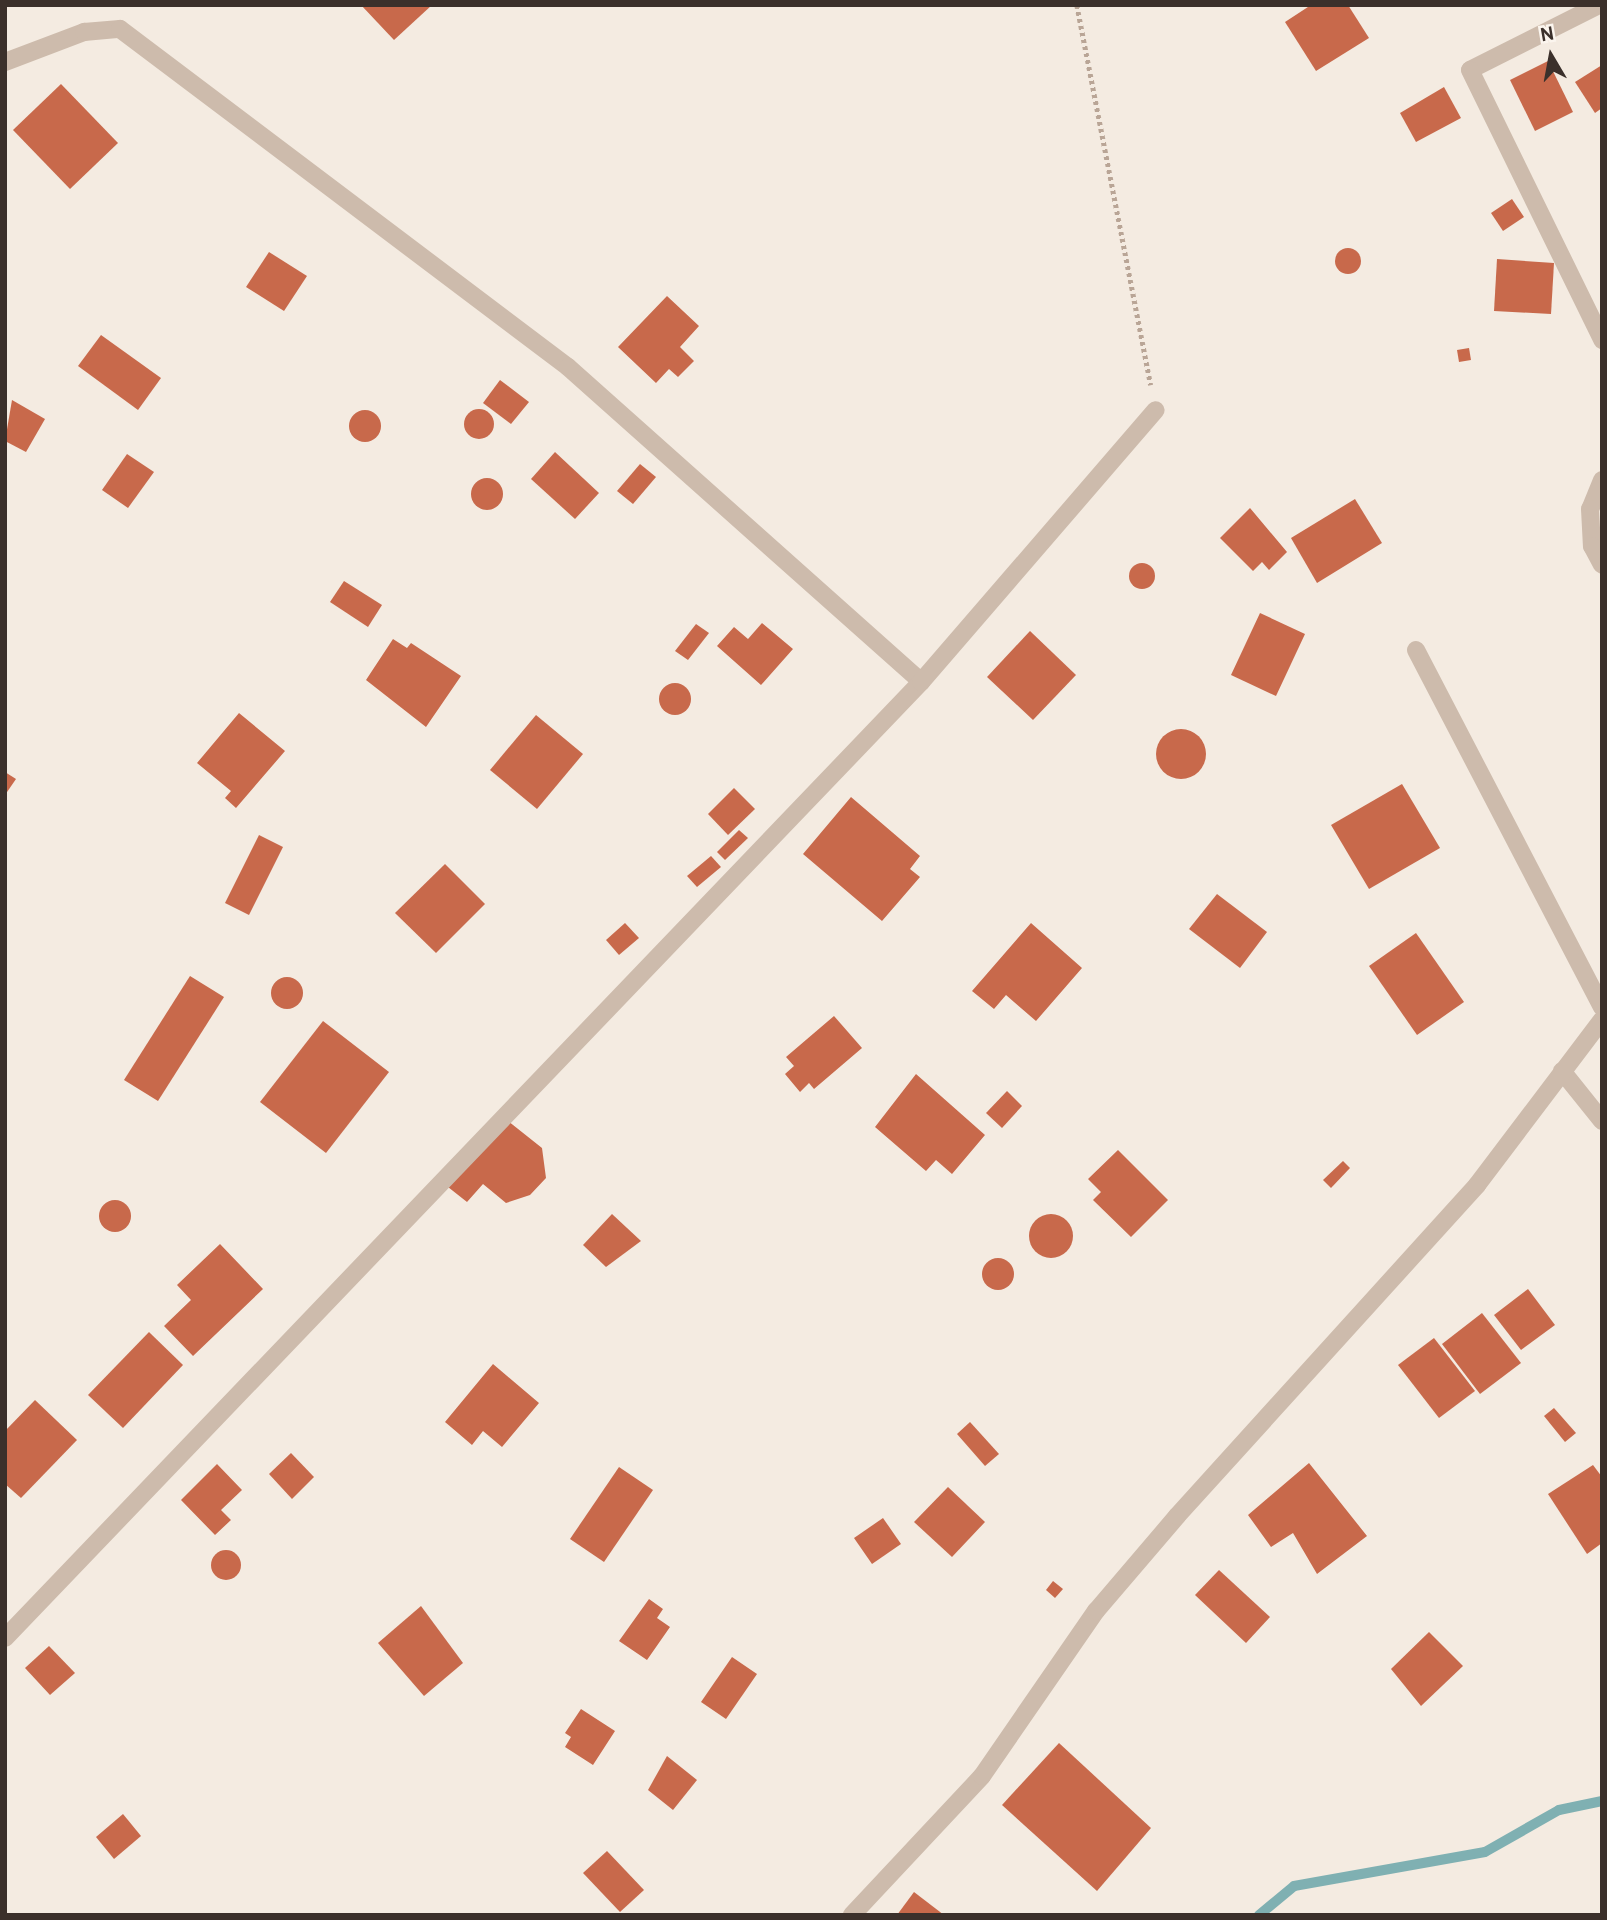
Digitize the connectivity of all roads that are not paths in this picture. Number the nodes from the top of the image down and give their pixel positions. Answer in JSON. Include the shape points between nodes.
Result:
{"nodes":[{"id":1,"x":1599,"y":5,"type":"edge"},
{"id":2,"x":5,"y":62,"type":"edge"},
{"id":3,"x":1602,"y":340,"type":"edge"},
{"id":4,"x":1156,"y":410,"type":"road end"},
{"id":5,"x":1602,"y":480,"type":"edge"},
{"id":6,"x":1602,"y":565,"type":"edge"},
{"id":7,"x":1416,"y":650,"type":"dead end"},
{"id":8,"x":921,"y":682,"type":"junction"},
{"id":9,"x":1602,"y":1007,"type":"edge"},
{"id":10,"x":1602,"y":1020,"type":"edge"},
{"id":11,"x":1562,"y":1071,"type":"junction"},
{"id":12,"x":1602,"y":1121,"type":"edge"},
{"id":13,"x":5,"y":1638,"type":"edge"},
{"id":14,"x":852,"y":1915,"type":"edge"}],
"edges":[{"from":1,"to":3,"type":"street","via":[[1470,70]]},
{"from":2,"to":8,"type":"street","via":[[84,32],[120,29],[568,367]]},
{"from":4,"to":8,"type":"street"},
{"from":5,"to":6,"type":"street","via":[[1590,509],[1592,546]]},
{"from":7,"to":9,"type":"street"},
{"from":8,"to":13,"type":"street"},
{"from":10,"to":11,"type":"street"},
{"from":11,"to":12,"type":"street"},
{"from":11,"to":14,"type":"street","via":[[1398,1279],[1096,1611],[982,1776]]}]}
